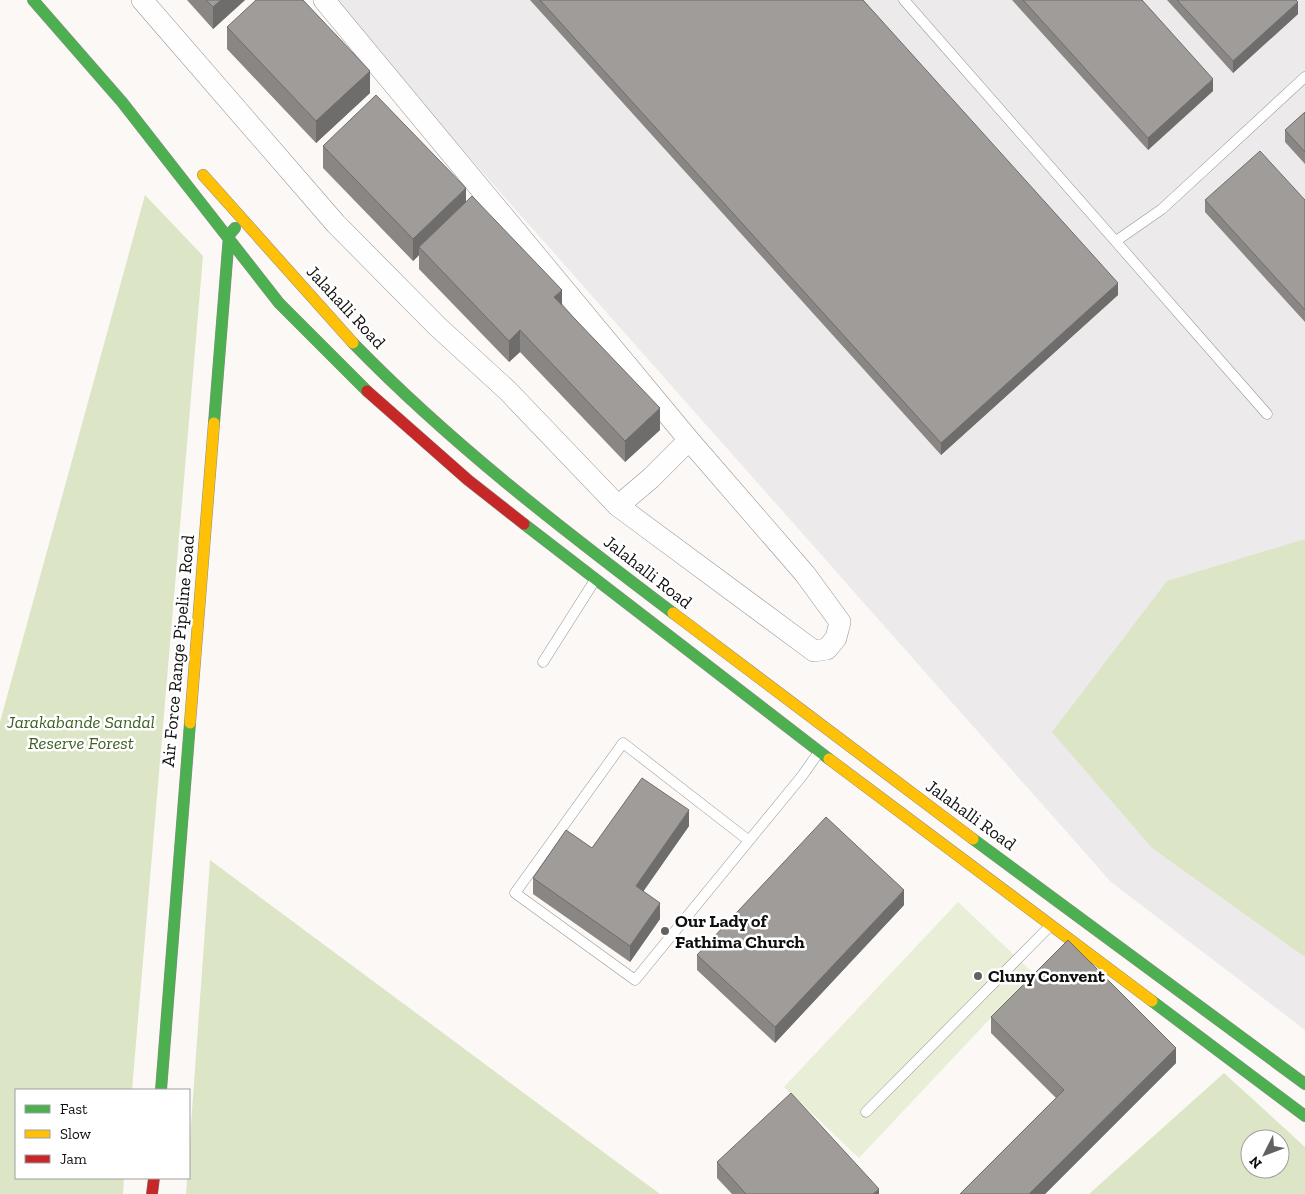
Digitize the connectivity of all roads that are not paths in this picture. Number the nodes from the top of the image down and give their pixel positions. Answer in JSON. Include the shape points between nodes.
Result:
{"nodes":[{"id":1,"x":33,"y":0,"type":"edge"},
{"id":2,"x":48,"y":0,"type":"edge"},
{"id":3,"x":142,"y":0,"type":"edge"},
{"id":4,"x":324,"y":0,"type":"edge"},
{"id":5,"x":904,"y":0,"type":"edge"},
{"id":6,"x":1305,"y":77,"type":"edge"},
{"id":7,"x":132,"y":95,"type":"dead end"},
{"id":8,"x":197,"y":168,"type":"dead end"},
{"id":9,"x":242,"y":220,"type":"junction"},
{"id":10,"x":229,"y":236,"type":"junction"},
{"id":11,"x":1116,"y":242,"type":"junction"},
{"id":12,"x":1267,"y":414,"type":"dead end"},
{"id":13,"x":689,"y":440,"type":"junction"},
{"id":14,"x":618,"y":506,"type":"junction"},
{"id":15,"x":595,"y":580,"type":"junction"},
{"id":16,"x":543,"y":662,"type":"dead end"},
{"id":17,"x":832,"y":735,"type":"junction"},
{"id":18,"x":819,"y":752,"type":"junction"},
{"id":19,"x":748,"y":840,"type":"junction"},
{"id":20,"x":1059,"y":917,"type":"junction"},
{"id":21,"x":1305,"y":1084,"type":"edge"},
{"id":22,"x":161,"y":1089,"type":"edge"},
{"id":23,"x":866,"y":1112,"type":"dead end"},
{"id":24,"x":1305,"y":1116,"type":"edge"},
{"id":25,"x":154,"y":1179,"type":"edge"},
{"id":26,"x":152,"y":1194,"type":"edge"}],
"edges":[{"from":1,"to":10,"type":"main road","via":[[122,102]]},
{"from":2,"to":7,"type":"main road"},
{"from":3,"to":14,"type":"street","via":[[336,224],[438,327],[508,390]]},
{"from":4,"to":13,"type":"street"},
{"from":5,"to":11,"type":"lane"},
{"from":6,"to":11,"type":"lane","via":[[1162,208]]},
{"from":8,"to":9,"type":"main road","name":"Jalahalli Road"},
{"from":9,"to":10,"type":"main road"},
{"from":9,"to":17,"type":"main road","name":"Jalahalli Road","via":[[387,376],[492,469],[606,562]]},
{"from":10,"to":15,"type":"main road","via":[[279,303],[350,376],[468,480]]},
{"from":10,"to":22,"type":"main road","name":"Air Force Range Pipeline Road"},
{"from":11,"to":12,"type":"lane"},
{"from":13,"to":14,"type":"street","via":[[652,478]]},
{"from":13,"to":14,"type":"street","via":[[805,574],[840,622],[836,638],[827,649],[814,651]]},
{"from":15,"to":16,"type":"lane"},
{"from":15,"to":18,"type":"main road"},
{"from":17,"to":18,"type":"lane"},
{"from":17,"to":20,"type":"main road","name":"Jalahalli Road"},
{"from":18,"to":19,"type":"lane"},
{"from":18,"to":20,"type":"main road"},
{"from":19,"to":19,"type":"lane","via":[[635,980],[515,893],[623,743]]},
{"from":20,"to":21,"type":"main road","name":"Jalahalli Road"},
{"from":20,"to":23,"type":"lane"},
{"from":20,"to":24,"type":"main road"},
{"from":25,"to":26,"type":"main road"}]}
